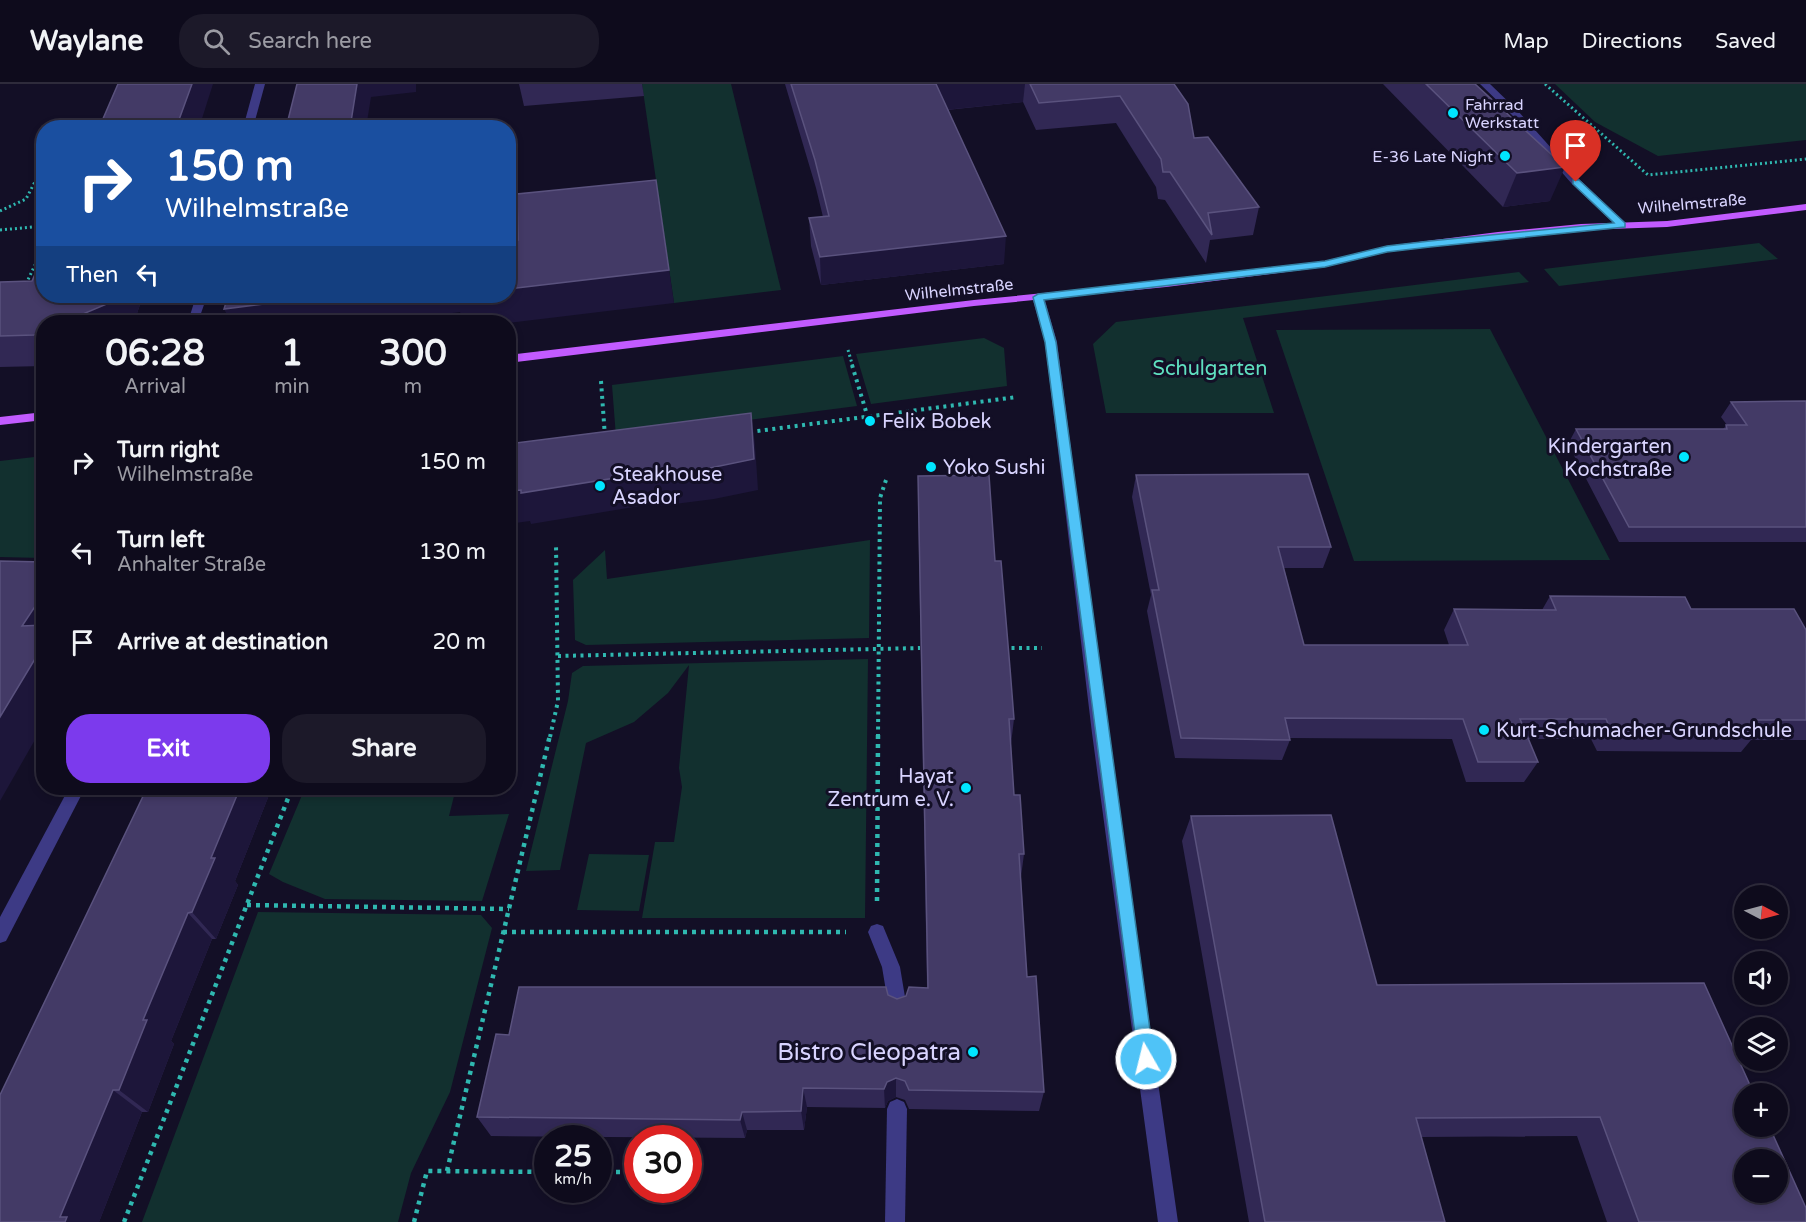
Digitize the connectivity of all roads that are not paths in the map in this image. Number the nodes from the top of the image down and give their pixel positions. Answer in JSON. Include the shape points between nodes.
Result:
{"nodes":[{"id":1,"x":260,"y":84,"type":"edge"},
{"id":2,"x":1485,"y":84,"type":"edge"},
{"id":3,"x":250,"y":120,"type":"edge"},
{"id":4,"x":1806,"y":207,"type":"edge"},
{"id":5,"x":1622,"y":225,"type":"junction"},
{"id":6,"x":1038,"y":297,"type":"junction"},
{"id":7,"x":516,"y":358,"type":"edge"},
{"id":8,"x":36,"y":417,"type":"edge"},
{"id":9,"x":0,"y":421,"type":"edge"},
{"id":10,"x":73,"y":795,"type":"edge"},
{"id":11,"x":877,"y":932,"type":"road end"},
{"id":12,"x":0,"y":935,"type":"edge"},
{"id":13,"x":898,"y":1009,"type":"edge"},
{"id":14,"x":897,"y":1109,"type":"edge"},
{"id":15,"x":895,"y":1222,"type":"edge"},
{"id":16,"x":1168,"y":1222,"type":"edge"}],
"edges":[{"from":1,"to":3,"type":"street"},
{"from":2,"to":5,"type":"street","via":[[1576,182]]},
{"from":4,"to":5,"type":"main road","name":"Wilhelmstraße","via":[[1667,224]]},
{"from":5,"to":6,"type":"main road","name":"Wilhelmstraße","via":[[1418,245],[1325,264]]},
{"from":6,"to":7,"type":"main road","name":"Wilhelmstraße"},
{"from":6,"to":16,"type":"street","via":[[1051,342]]},
{"from":8,"to":9,"type":"main road"},
{"from":10,"to":12,"type":"street"},
{"from":11,"to":13,"type":"street","via":[[891,967]]},
{"from":14,"to":15,"type":"street"}]}
